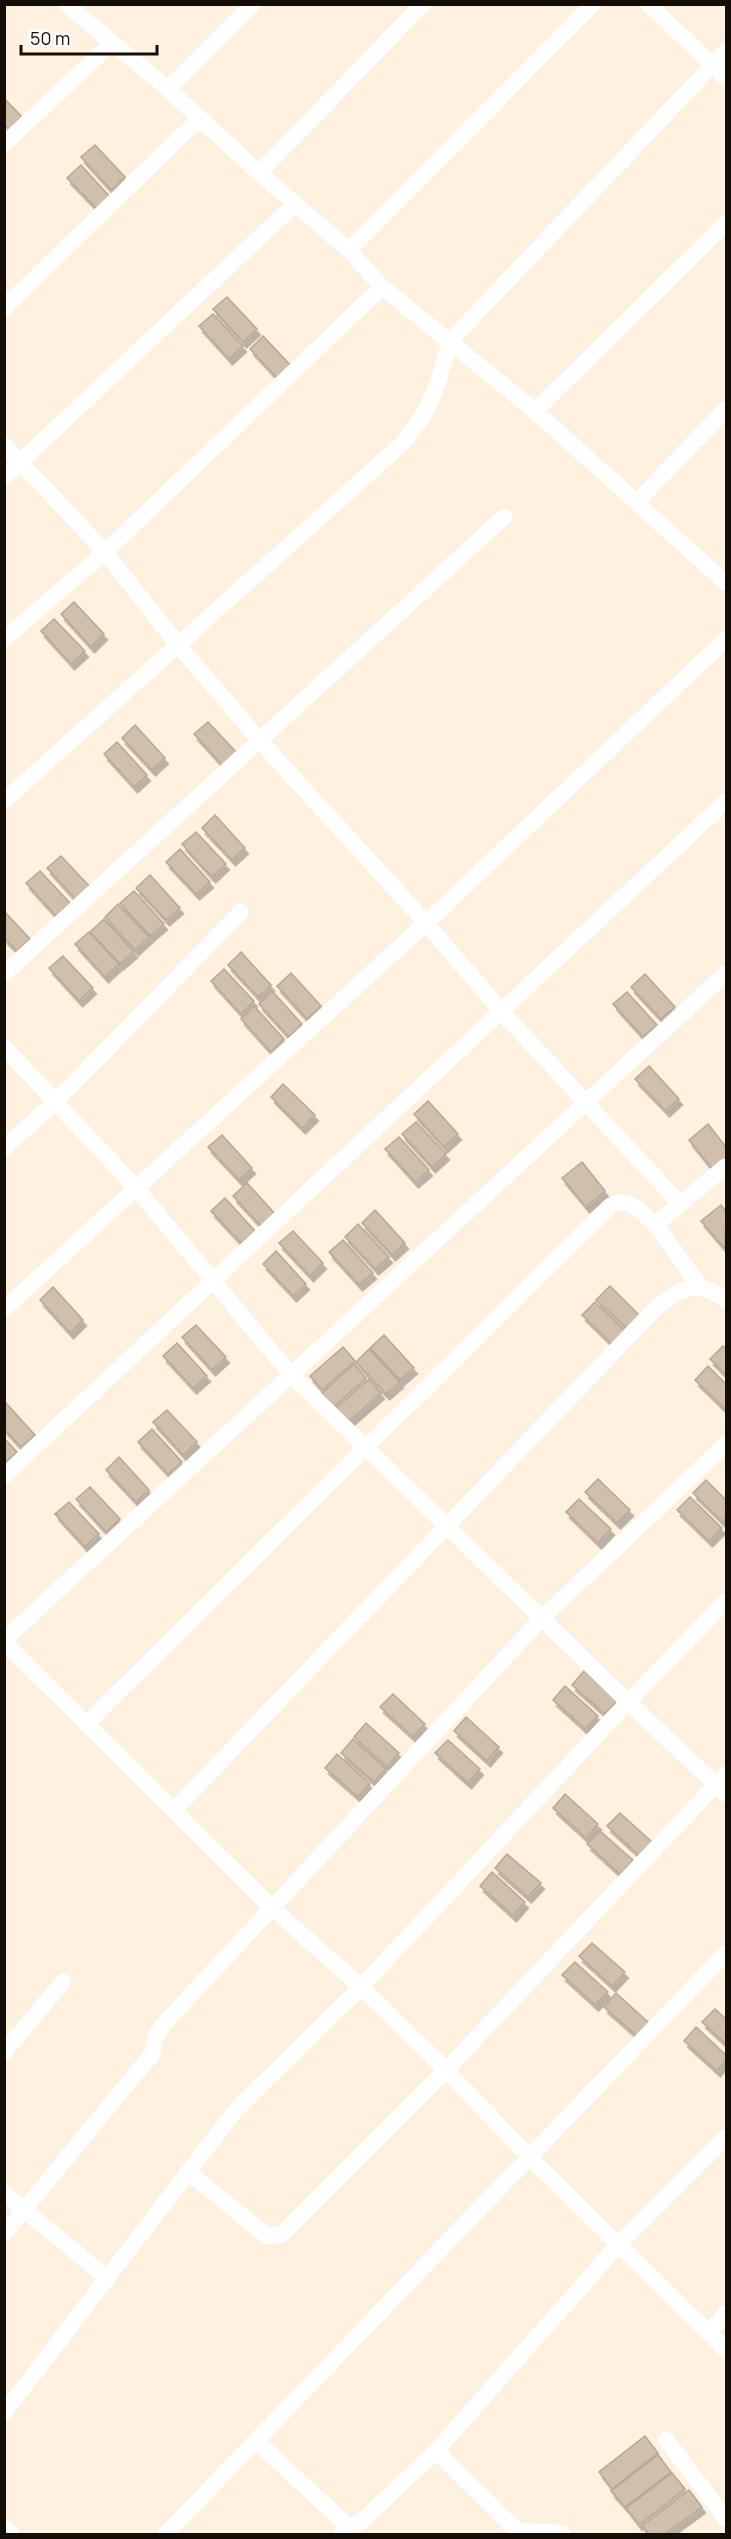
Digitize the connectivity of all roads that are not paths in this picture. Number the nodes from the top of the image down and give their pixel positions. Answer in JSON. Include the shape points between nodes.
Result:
{"nodes":[{"id":1,"x":253,"y":4,"type":"edge"},
{"id":2,"x":423,"y":4,"type":"edge"},
{"id":3,"x":593,"y":4,"type":"edge"},
{"id":4,"x":648,"y":4,"type":"edge"},
{"id":5,"x":69,"y":5,"type":"edge"},
{"id":6,"x":111,"y":44,"type":"junction"},
{"id":7,"x":726,"y":51,"type":"edge"},
{"id":8,"x":712,"y":64,"type":"junction"},
{"id":9,"x":726,"y":78,"type":"edge"},
{"id":10,"x":168,"y":89,"type":"junction"},
{"id":11,"x":199,"y":119,"type":"junction"},
{"id":12,"x":4,"y":144,"type":"edge"},
{"id":13,"x":259,"y":173,"type":"junction"},
{"id":14,"x":295,"y":204,"type":"junction"},
{"id":15,"x":726,"y":223,"type":"edge"},
{"id":16,"x":349,"y":250,"type":"junction"},
{"id":17,"x":382,"y":287,"type":"junction"},
{"id":18,"x":4,"y":308,"type":"edge"},
{"id":19,"x":450,"y":341,"type":"junction"},
{"id":20,"x":726,"y":409,"type":"edge"},
{"id":21,"x":535,"y":411,"type":"junction"},
{"id":22,"x":4,"y":444,"type":"edge"},
{"id":23,"x":22,"y":462,"type":"junction"},
{"id":24,"x":4,"y":477,"type":"edge"},
{"id":25,"x":636,"y":503,"type":"junction"},
{"id":26,"x":504,"y":517,"type":"dead end"},
{"id":27,"x":105,"y":552,"type":"junction"},
{"id":28,"x":726,"y":583,"type":"edge"},
{"id":29,"x":4,"y":639,"type":"edge"},
{"id":30,"x":726,"y":639,"type":"edge"},
{"id":31,"x":178,"y":645,"type":"junction"},
{"id":32,"x":261,"y":742,"type":"junction"},
{"id":33,"x":4,"y":801,"type":"edge"},
{"id":34,"x":726,"y":801,"type":"edge"},
{"id":35,"x":241,"y":912,"type":"dead end"},
{"id":36,"x":426,"y":923,"type":"junction"},
{"id":37,"x":726,"y":973,"type":"edge"},
{"id":38,"x":4,"y":974,"type":"edge"},
{"id":39,"x":501,"y":1011,"type":"junction"},
{"id":40,"x":4,"y":1047,"type":"edge"},
{"id":41,"x":587,"y":1101,"type":"junction"},
{"id":42,"x":55,"y":1102,"type":"junction"},
{"id":43,"x":4,"y":1148,"type":"edge"},
{"id":44,"x":726,"y":1167,"type":"edge"},
{"id":45,"x":136,"y":1188,"type":"junction"},
{"id":46,"x":679,"y":1203,"type":"junction"},
{"id":47,"x":655,"y":1225,"type":"junction"},
{"id":48,"x":213,"y":1283,"type":"junction"},
{"id":49,"x":701,"y":1287,"type":"junction"},
{"id":50,"x":726,"y":1298,"type":"edge"},
{"id":51,"x":4,"y":1309,"type":"edge"},
{"id":52,"x":292,"y":1376,"type":"junction"},
{"id":53,"x":726,"y":1444,"type":"edge"},
{"id":54,"x":365,"y":1449,"type":"junction"},
{"id":55,"x":4,"y":1476,"type":"edge"},
{"id":56,"x":449,"y":1526,"type":"junction"},
{"id":57,"x":726,"y":1601,"type":"edge"},
{"id":58,"x":541,"y":1619,"type":"junction"},
{"id":59,"x":4,"y":1641,"type":"edge"},
{"id":60,"x":628,"y":1702,"type":"junction"},
{"id":61,"x":86,"y":1724,"type":"junction"},
{"id":62,"x":723,"y":1784,"type":"edge"},
{"id":63,"x":175,"y":1809,"type":"junction"},
{"id":64,"x":270,"y":1907,"type":"junction"},
{"id":65,"x":726,"y":1953,"type":"edge"},
{"id":66,"x":63,"y":1982,"type":"dead end"},
{"id":67,"x":361,"y":1987,"type":"junction"},
{"id":68,"x":4,"y":2052,"type":"edge"},
{"id":69,"x":446,"y":2070,"type":"junction"},
{"id":70,"x":726,"y":2137,"type":"edge"},
{"id":71,"x":530,"y":2158,"type":"junction"},
{"id":72,"x":189,"y":2173,"type":"junction"},
{"id":73,"x":4,"y":2193,"type":"edge"},
{"id":74,"x":23,"y":2209,"type":"junction"},
{"id":75,"x":4,"y":2234,"type":"edge"},
{"id":76,"x":619,"y":2244,"type":"junction"},
{"id":77,"x":108,"y":2279,"type":"junction"},
{"id":78,"x":726,"y":2313,"type":"edge"},
{"id":79,"x":709,"y":2332,"type":"junction"},
{"id":80,"x":726,"y":2350,"type":"edge"},
{"id":81,"x":4,"y":2413,"type":"edge"},
{"id":82,"x":666,"y":2440,"type":"dead end"},
{"id":83,"x":257,"y":2442,"type":"junction"},
{"id":84,"x":436,"y":2451,"type":"junction"},
{"id":85,"x":726,"y":2519,"type":"edge"},
{"id":86,"x":4,"y":2528,"type":"edge"},
{"id":87,"x":346,"y":2531,"type":"edge"},
{"id":88,"x":12,"y":2535,"type":"edge"},
{"id":89,"x":166,"y":2535,"type":"edge"},
{"id":90,"x":564,"y":2535,"type":"edge"}],
"edges":[{"from":1,"to":10,"type":"street"},
{"from":2,"to":13,"type":"street"},
{"from":3,"to":16,"type":"street"},
{"from":4,"to":8,"type":"street"},
{"from":5,"to":6,"type":"street"},
{"from":6,"to":10,"type":"street"},
{"from":6,"to":12,"type":"street"},
{"from":7,"to":8,"type":"street"},
{"from":8,"to":9,"type":"street"},
{"from":8,"to":19,"type":"street"},
{"from":10,"to":11,"type":"street"},
{"from":11,"to":13,"type":"street"},
{"from":11,"to":18,"type":"street"},
{"from":13,"to":14,"type":"street"},
{"from":14,"to":16,"type":"street"},
{"from":14,"to":23,"type":"street"},
{"from":15,"to":21,"type":"street"},
{"from":16,"to":17,"type":"street"},
{"from":17,"to":19,"type":"street"},
{"from":17,"to":27,"type":"street"},
{"from":19,"to":21,"type":"street"},
{"from":19,"to":31,"type":"street","via":[[434,398],[405,442]]},
{"from":20,"to":25,"type":"street"},
{"from":21,"to":25,"type":"street"},
{"from":22,"to":23,"type":"street"},
{"from":23,"to":24,"type":"street"},
{"from":23,"to":27,"type":"street"},
{"from":25,"to":28,"type":"street"},
{"from":26,"to":32,"type":"street"},
{"from":27,"to":29,"type":"street"},
{"from":27,"to":31,"type":"street"},
{"from":30,"to":36,"type":"street"},
{"from":31,"to":32,"type":"street"},
{"from":31,"to":33,"type":"street"},
{"from":32,"to":36,"type":"street"},
{"from":32,"to":38,"type":"street"},
{"from":34,"to":39,"type":"street"},
{"from":35,"to":42,"type":"street"},
{"from":36,"to":39,"type":"street"},
{"from":36,"to":45,"type":"street"},
{"from":37,"to":41,"type":"street"},
{"from":39,"to":41,"type":"street"},
{"from":39,"to":48,"type":"street"},
{"from":40,"to":42,"type":"street"},
{"from":41,"to":46,"type":"street"},
{"from":41,"to":52,"type":"street"},
{"from":42,"to":43,"type":"street"},
{"from":42,"to":45,"type":"street"},
{"from":44,"to":46,"type":"street"},
{"from":45,"to":48,"type":"street"},
{"from":45,"to":51,"type":"street"},
{"from":46,"to":47,"type":"street"},
{"from":47,"to":49,"type":"street"},
{"from":47,"to":54,"type":"street","via":[[632,1204],[623,1201],[610,1206]]},
{"from":48,"to":52,"type":"street"},
{"from":48,"to":55,"type":"street"},
{"from":49,"to":50,"type":"street"},
{"from":49,"to":56,"type":"street","via":[[686,1287],[656,1308]]},
{"from":52,"to":54,"type":"street"},
{"from":52,"to":59,"type":"street"},
{"from":53,"to":58,"type":"street"},
{"from":54,"to":56,"type":"street"},
{"from":54,"to":61,"type":"street"},
{"from":56,"to":58,"type":"street"},
{"from":56,"to":63,"type":"street"},
{"from":57,"to":60,"type":"street"},
{"from":58,"to":60,"type":"street"},
{"from":58,"to":64,"type":"street"},
{"from":59,"to":61,"type":"street"},
{"from":60,"to":62,"type":"street"},
{"from":60,"to":67,"type":"street"},
{"from":61,"to":63,"type":"street"},
{"from":62,"to":69,"type":"street"},
{"from":63,"to":64,"type":"street"},
{"from":64,"to":67,"type":"street"},
{"from":64,"to":74,"type":"street","via":[[163,2025],[155,2038],[152,2055]]},
{"from":65,"to":71,"type":"street"},
{"from":66,"to":68,"type":"street"},
{"from":67,"to":69,"type":"street"},
{"from":67,"to":72,"type":"street","via":[[235,2111]]},
{"from":69,"to":71,"type":"street"},
{"from":69,"to":72,"type":"street","via":[[282,2235],[267,2236]]},
{"from":70,"to":76,"type":"street"},
{"from":71,"to":76,"type":"street"},
{"from":71,"to":83,"type":"street"},
{"from":72,"to":77,"type":"street"},
{"from":73,"to":74,"type":"street"},
{"from":74,"to":75,"type":"street"},
{"from":74,"to":77,"type":"street"},
{"from":76,"to":79,"type":"street"},
{"from":76,"to":84,"type":"street"},
{"from":77,"to":81,"type":"street"},
{"from":78,"to":79,"type":"street"},
{"from":79,"to":80,"type":"street"},
{"from":82,"to":85,"type":"street"},
{"from":83,"to":87,"type":"street"},
{"from":83,"to":89,"type":"street"},
{"from":84,"to":87,"type":"street","via":[[363,2520]]},
{"from":84,"to":90,"type":"street","via":[[516,2530]]},
{"from":86,"to":88,"type":"street"}]}
